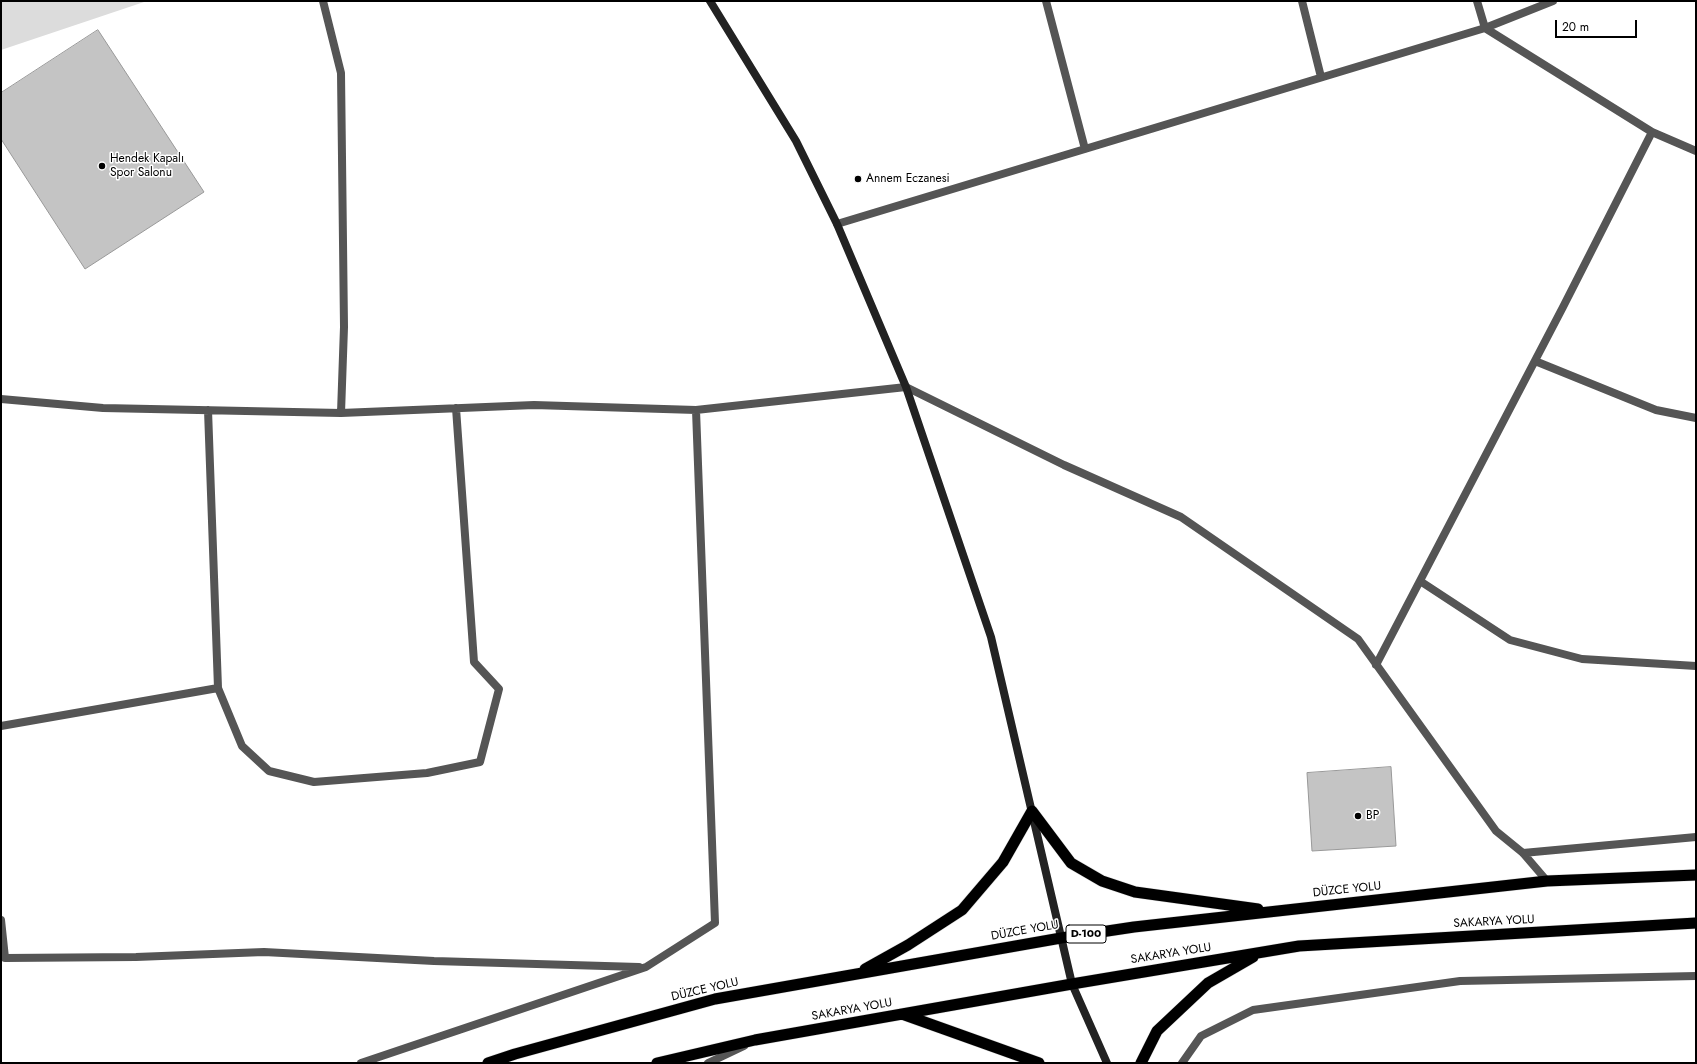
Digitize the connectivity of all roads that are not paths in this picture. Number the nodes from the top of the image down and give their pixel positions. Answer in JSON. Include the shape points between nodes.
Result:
{"nodes":[{"id":1,"x":323,"y":1,"type":"edge"},
{"id":2,"x":710,"y":1,"type":"edge"},
{"id":3,"x":1046,"y":1,"type":"edge"},
{"id":4,"x":1302,"y":1,"type":"edge"},
{"id":5,"x":1477,"y":1,"type":"edge"},
{"id":6,"x":1553,"y":1,"type":"edge"},
{"id":7,"x":1485,"y":28,"type":"junction"},
{"id":8,"x":1321,"y":77,"type":"junction"},
{"id":9,"x":1652,"y":132,"type":"junction"},
{"id":10,"x":1085,"y":149,"type":"junction"},
{"id":11,"x":1696,"y":150,"type":"edge"},
{"id":12,"x":836,"y":224,"type":"junction"},
{"id":13,"x":1535,"y":361,"type":"junction"},
{"id":14,"x":906,"y":387,"type":"junction"},
{"id":15,"x":1,"y":400,"type":"edge"},
{"id":16,"x":456,"y":408,"type":"junction"},
{"id":17,"x":208,"y":410,"type":"junction"},
{"id":18,"x":696,"y":410,"type":"junction"},
{"id":19,"x":341,"y":413,"type":"junction"},
{"id":20,"x":1696,"y":418,"type":"edge"},
{"id":21,"x":1420,"y":581,"type":"junction"},
{"id":22,"x":1376,"y":665,"type":"junction"},
{"id":23,"x":1696,"y":666,"type":"edge"},
{"id":24,"x":218,"y":688,"type":"junction"},
{"id":25,"x":1,"y":726,"type":"edge"},
{"id":26,"x":1032,"y":812,"type":"junction"},
{"id":27,"x":1696,"y":837,"type":"edge"},
{"id":28,"x":1523,"y":853,"type":"junction"},
{"id":29,"x":1696,"y":875,"type":"edge"},
{"id":30,"x":1546,"y":881,"type":"junction"},
{"id":31,"x":1272,"y":912,"type":"junction"},
{"id":32,"x":1,"y":920,"type":"edge"},
{"id":33,"x":1696,"y":923,"type":"edge"},
{"id":34,"x":1061,"y":938,"type":"junction"},
{"id":35,"x":1260,"y":953,"type":"junction"},
{"id":36,"x":3,"y":958,"type":"edge"},
{"id":37,"x":646,"y":967,"type":"junction"},
{"id":38,"x":857,"y":974,"type":"junction"},
{"id":39,"x":1696,"y":976,"type":"edge"},
{"id":40,"x":1072,"y":984,"type":"junction"},
{"id":41,"x":902,"y":1014,"type":"junction"},
{"id":42,"x":755,"y":1040,"type":"junction"},
{"id":43,"x":361,"y":1063,"type":"edge"},
{"id":44,"x":488,"y":1063,"type":"edge"},
{"id":45,"x":657,"y":1063,"type":"edge"},
{"id":46,"x":708,"y":1063,"type":"edge"},
{"id":47,"x":1039,"y":1063,"type":"edge"},
{"id":48,"x":1106,"y":1063,"type":"edge"},
{"id":49,"x":1141,"y":1063,"type":"edge"},
{"id":50,"x":1182,"y":1063,"type":"edge"}],
"edges":[{"from":1,"to":19,"type":"street","via":[[341,73],[344,320]]},
{"from":2,"to":12,"type":"main road","via":[[796,141]]},
{"from":3,"to":10,"type":"street"},
{"from":4,"to":8,"type":"street"},
{"from":5,"to":7,"type":"street"},
{"from":6,"to":7,"type":"street"},
{"from":7,"to":8,"type":"street"},
{"from":7,"to":9,"type":"street"},
{"from":8,"to":10,"type":"street"},
{"from":9,"to":11,"type":"street"},
{"from":9,"to":13,"type":"street"},
{"from":10,"to":12,"type":"street"},
{"from":12,"to":14,"type":"main road"},
{"from":13,"to":20,"type":"street","via":[[1656,410]]},
{"from":13,"to":21,"type":"street"},
{"from":14,"to":18,"type":"street"},
{"from":14,"to":22,"type":"street","via":[[1064,465],[1181,517],[1358,639]]},
{"from":14,"to":26,"type":"main road","via":[[991,637]]},
{"from":15,"to":17,"type":"street","via":[[103,408]]},
{"from":16,"to":18,"type":"street","via":[[534,405]]},
{"from":16,"to":19,"type":"street"},
{"from":16,"to":24,"type":"street","via":[[474,662],[498,689],[480,762],[427,773],[314,782],[269,771],[242,746]]},
{"from":17,"to":19,"type":"street"},
{"from":17,"to":24,"type":"street"},
{"from":18,"to":37,"type":"street","via":[[715,923]]},
{"from":21,"to":22,"type":"street"},
{"from":21,"to":23,"type":"street","via":[[1510,640],[1582,659]]},
{"from":22,"to":28,"type":"street","via":[[1496,831]]},
{"from":24,"to":25,"type":"street"},
{"from":26,"to":31,"type":"highway","via":[[1071,863],[1102,881],[1135,892]]},
{"from":26,"to":34,"type":"main road"},
{"from":26,"to":38,"type":"highway","via":[[1003,862],[962,910]]},
{"from":27,"to":28,"type":"street"},
{"from":28,"to":30,"type":"street"},
{"from":29,"to":30,"type":"highway","name":"DÜZCE YOLU","number":"D-100"},
{"from":30,"to":31,"type":"highway","name":"DÜZCE YOLU","number":"D-100"},
{"from":31,"to":34,"type":"highway","name":"DÜZCE YOLU","number":"D-100"},
{"from":32,"to":36,"type":"street"},
{"from":33,"to":35,"type":"highway","name":"SAKARYA YOLU","via":[[1299,946]]},
{"from":34,"to":38,"type":"highway","name":"DÜZCE YOLU","number":"D-100"},
{"from":34,"to":40,"type":"main road"},
{"from":35,"to":40,"type":"highway","name":"SAKARYA YOLU"},
{"from":35,"to":49,"type":"highway","via":[[1202,988],[1157,1031]]},
{"from":36,"to":37,"type":"street","via":[[136,957],[264,952],[434,961]]},
{"from":37,"to":43,"type":"street"},
{"from":38,"to":44,"type":"highway","name":"DÜZCE YOLU","number":"D-100","via":[[716,999]]},
{"from":39,"to":50,"type":"street","via":[[1460,981],[1253,1010],[1200,1036]]},
{"from":40,"to":41,"type":"highway","name":"SAKARYA YOLU"},
{"from":40,"to":48,"type":"main road"},
{"from":41,"to":42,"type":"highway","name":"SAKARYA YOLU"},
{"from":41,"to":47,"type":"highway"},
{"from":42,"to":45,"type":"highway","name":"SAKARYA YOLU"},
{"from":42,"to":46,"type":"street"}]}
